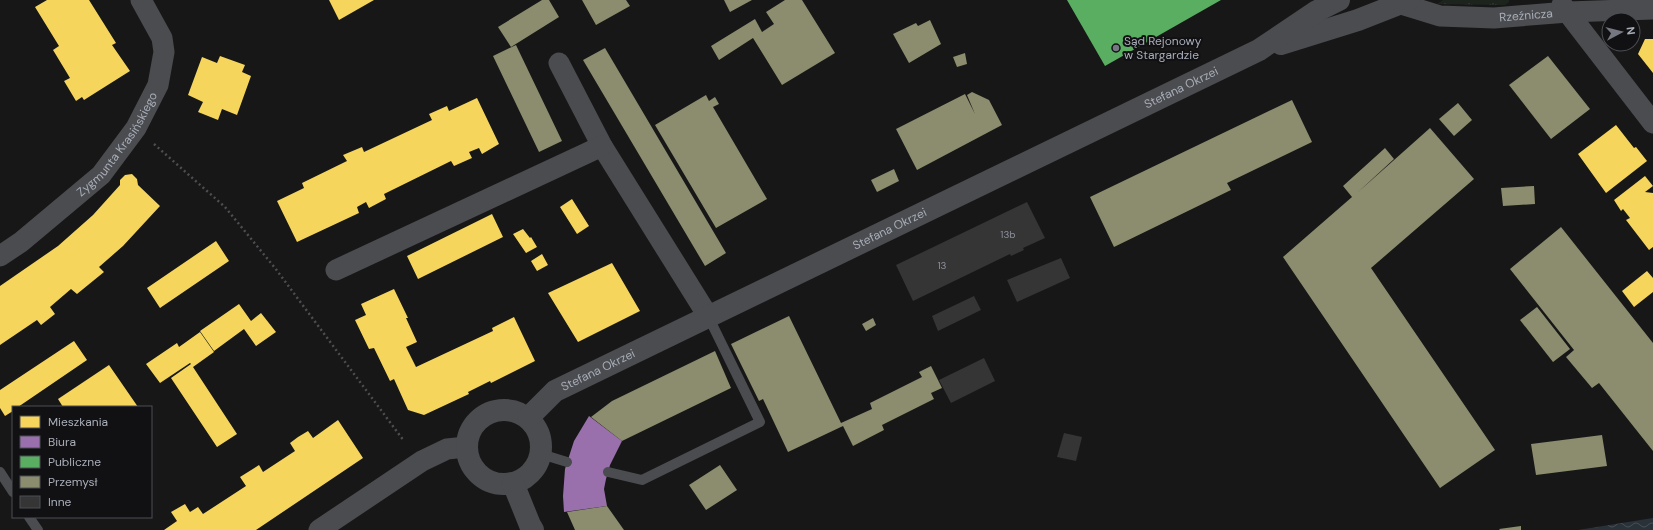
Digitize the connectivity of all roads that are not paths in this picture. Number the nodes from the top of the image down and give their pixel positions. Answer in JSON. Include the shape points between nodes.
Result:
{"nodes":[{"id":1,"x":141,"y":0,"type":"edge"},
{"id":2,"x":1339,"y":0,"type":"edge"},
{"id":3,"x":1405,"y":2,"type":"edge"},
{"id":4,"x":1564,"y":6,"type":"edge"},
{"id":5,"x":1531,"y":7,"type":"edge"},
{"id":6,"x":1653,"y":9,"type":"edge"},
{"id":7,"x":1259,"y":50,"type":"junction"},
{"id":8,"x":559,"y":63,"type":"dead end"},
{"id":9,"x":1653,"y":123,"type":"edge"},
{"id":10,"x":602,"y":146,"type":"junction"},
{"id":11,"x":0,"y":256,"type":"edge"},
{"id":12,"x":336,"y":270,"type":"dead end"},
{"id":13,"x":708,"y":316,"type":"junction"},
{"id":14,"x":528,"y":418,"type":"junction"},
{"id":15,"x":466,"y":447,"type":"junction"},
{"id":16,"x":541,"y":454,"type":"junction"},
{"id":17,"x":567,"y":462,"type":"dead end"},
{"id":18,"x":0,"y":472,"type":"edge"},
{"id":19,"x":608,"y":472,"type":"dead end"},
{"id":20,"x":513,"y":483,"type":"junction"},
{"id":21,"x":12,"y":490,"type":"edge"},
{"id":22,"x":30,"y":518,"type":"edge"},
{"id":23,"x":38,"y":530,"type":"edge"},
{"id":24,"x":319,"y":530,"type":"edge"},
{"id":25,"x":533,"y":530,"type":"edge"}],
"edges":[{"from":1,"to":11,"type":"street","name":"Zygmunta Krasińskiego","via":[[162,38],[164,52],[158,85],[136,128],[101,175],[21,242]]},
{"from":2,"to":7,"type":"street","name":"Stefana Okrzei","via":[[1317,11]]},
{"from":3,"to":5,"type":"street","name":"Rzeźnicza","via":[[1440,16],[1494,18]]},
{"from":3,"to":7,"type":"street","name":"Stefana Okrzei","via":[[1358,20]]},
{"from":4,"to":5,"type":"street","name":"Rzeźnicza"},
{"from":4,"to":6,"type":"street","name":"Rzeźnicza"},
{"from":4,"to":9,"type":"street"},
{"from":7,"to":13,"type":"street","name":"Stefana Okrzei"},
{"from":8,"to":10,"type":"street"},
{"from":10,"to":12,"type":"street"},
{"from":10,"to":13,"type":"street"},
{"from":13,"to":14,"type":"street","name":"Stefana Okrzei","via":[[555,391]]},
{"from":13,"to":19,"type":"lane","via":[[760,422],[642,480]]},
{"from":14,"to":15,"type":"street","via":[[513,410],[496,410],[480,417],[470,430]]},
{"from":14,"to":16,"type":"street","via":[[536,428],[541,441]]},
{"from":15,"to":20,"type":"street","via":[[468,460],[476,472],[486,480],[500,484]]},
{"from":15,"to":24,"type":"street","via":[[447,449],[422,462]]},
{"from":16,"to":17,"type":"lane"},
{"from":16,"to":20,"type":"street","via":[[531,472]]},
{"from":18,"to":21,"type":"lane"},
{"from":20,"to":25,"type":"street"},
{"from":22,"to":23,"type":"lane"}]}
